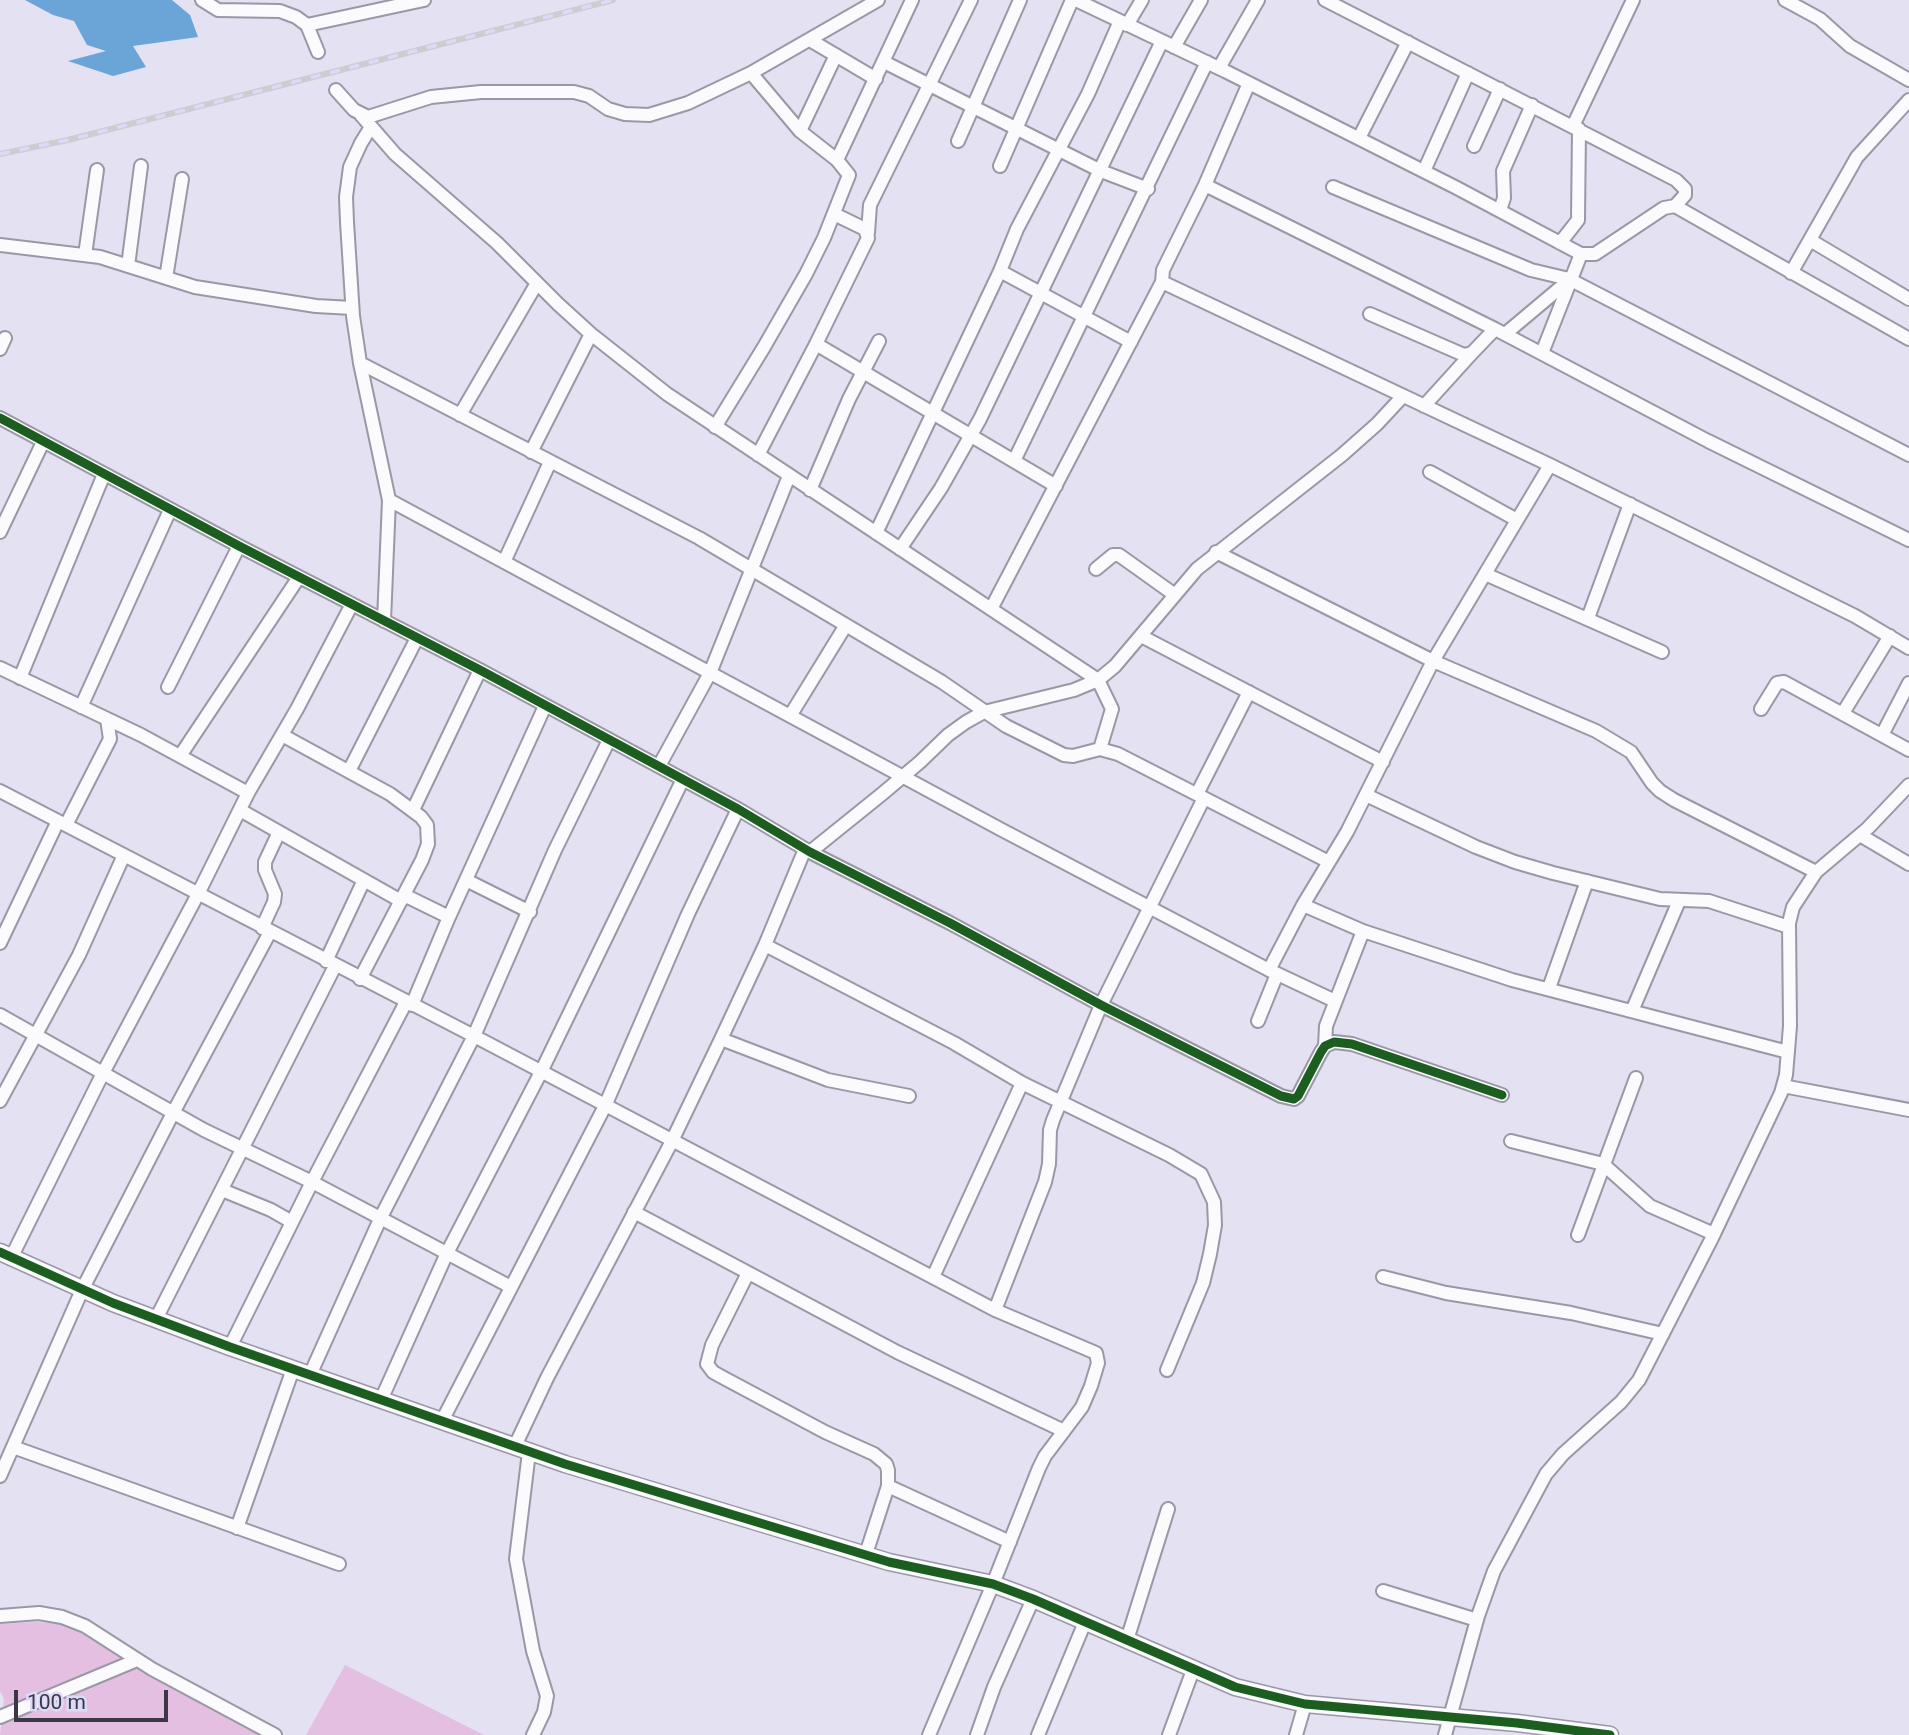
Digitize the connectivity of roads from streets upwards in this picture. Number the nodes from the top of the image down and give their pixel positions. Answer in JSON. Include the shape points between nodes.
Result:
{"nodes":[{"id":1,"x":202,"y":0,"type":"edge"},
{"id":2,"x":424,"y":0,"type":"edge"},
{"id":3,"x":877,"y":0,"type":"edge"},
{"id":4,"x":912,"y":0,"type":"edge"},
{"id":5,"x":971,"y":0,"type":"edge"},
{"id":6,"x":1020,"y":0,"type":"edge"},
{"id":7,"x":1142,"y":0,"type":"edge"},
{"id":8,"x":1201,"y":0,"type":"edge"},
{"id":9,"x":1258,"y":0,"type":"edge"},
{"id":10,"x":1325,"y":0,"type":"edge"},
{"id":11,"x":1633,"y":0,"type":"edge"},
{"id":12,"x":1785,"y":0,"type":"edge"},
{"id":13,"x":1081,"y":1,"type":"edge"},
{"id":14,"x":277,"y":6,"type":"edge"},
{"id":15,"x":1124,"y":23,"type":"junction"},
{"id":16,"x":307,"y":25,"type":"junction"},
{"id":17,"x":810,"y":40,"type":"junction"},
{"id":18,"x":1408,"y":42,"type":"junction"},
{"id":19,"x":1168,"y":44,"type":"junction"},
{"id":20,"x":318,"y":52,"type":"dead end"},
{"id":21,"x":836,"y":55,"type":"junction"},
{"id":22,"x":884,"y":62,"type":"junction"},
{"id":23,"x":1213,"y":65,"type":"junction"},
{"id":24,"x":751,"y":73,"type":"junction"},
{"id":25,"x":1468,"y":73,"type":"junction"},
{"id":26,"x":1908,"y":76,"type":"edge"},
{"id":27,"x":876,"y":79,"type":"junction"},
{"id":28,"x":1249,"y":83,"type":"junction"},
{"id":29,"x":930,"y":85,"type":"junction"},
{"id":30,"x":1500,"y":89,"type":"junction"},
{"id":31,"x":336,"y":90,"type":"dead end"},
{"id":32,"x":1909,"y":100,"type":"edge"},
{"id":33,"x":1532,"y":105,"type":"junction"},
{"id":34,"x":973,"y":107,"type":"junction"},
{"id":35,"x":361,"y":115,"type":"junction"},
{"id":36,"x":371,"y":127,"type":"junction"},
{"id":37,"x":1576,"y":127,"type":"junction"},
{"id":38,"x":1018,"y":129,"type":"junction"},
{"id":39,"x":800,"y":131,"type":"junction"},
{"id":40,"x":1359,"y":138,"type":"junction"},
{"id":41,"x":958,"y":141,"type":"dead end"},
{"id":42,"x":1474,"y":146,"type":"dead end"},
{"id":43,"x":1058,"y":150,"type":"junction"},
{"id":44,"x":837,"y":160,"type":"junction"},
{"id":45,"x":141,"y":166,"type":"dead end"},
{"id":46,"x":1000,"y":166,"type":"dead end"},
{"id":47,"x":97,"y":170,"type":"dead end"},
{"id":48,"x":1101,"y":171,"type":"junction"},
{"id":49,"x":1424,"y":171,"type":"junction"},
{"id":50,"x":182,"y":179,"type":"dead end"},
{"id":51,"x":1205,"y":186,"type":"junction"},
{"id":52,"x":1333,"y":187,"type":"dead end"},
{"id":53,"x":1148,"y":189,"type":"junction"},
{"id":54,"x":1675,"y":206,"type":"junction"},
{"id":55,"x":1500,"y":210,"type":"junction"},
{"id":56,"x":834,"y":214,"type":"junction"},
{"id":57,"x":868,"y":233,"type":"junction"},
{"id":58,"x":1810,"y":240,"type":"junction"},
{"id":59,"x":1560,"y":243,"type":"junction"},
{"id":60,"x":0,"y":245,"type":"edge"},
{"id":61,"x":1581,"y":254,"type":"junction"},
{"id":62,"x":85,"y":255,"type":"junction"},
{"id":63,"x":128,"y":266,"type":"junction"},
{"id":64,"x":1000,"y":271,"type":"junction"},
{"id":65,"x":1791,"y":273,"type":"junction"},
{"id":66,"x":166,"y":278,"type":"junction"},
{"id":67,"x":1569,"y":279,"type":"junction"},
{"id":68,"x":1162,"y":282,"type":"junction"},
{"id":69,"x":537,"y":283,"type":"junction"},
{"id":70,"x":1042,"y":294,"type":"junction"},
{"id":71,"x":1909,"y":299,"type":"edge"},
{"id":72,"x":352,"y":308,"type":"junction"},
{"id":73,"x":1370,"y":314,"type":"dead end"},
{"id":74,"x":1085,"y":316,"type":"junction"},
{"id":75,"x":1500,"y":332,"type":"junction"},
{"id":76,"x":591,"y":334,"type":"junction"},
{"id":77,"x":1909,"y":339,"type":"edge"},
{"id":78,"x":878,"y":341,"type":"dead end"},
{"id":79,"x":1131,"y":342,"type":"junction"},
{"id":80,"x":816,"y":344,"type":"junction"},
{"id":81,"x":1472,"y":353,"type":"junction"},
{"id":82,"x":1542,"y":353,"type":"junction"},
{"id":83,"x":360,"y":363,"type":"junction"},
{"id":84,"x":863,"y":372,"type":"junction"},
{"id":85,"x":1403,"y":396,"type":"junction"},
{"id":86,"x":1424,"y":406,"type":"junction"},
{"id":87,"x":933,"y":414,"type":"junction"},
{"id":88,"x":460,"y":415,"type":"junction"},
{"id":89,"x":0,"y":418,"type":"edge"},
{"id":90,"x":715,"y":428,"type":"junction"},
{"id":91,"x":972,"y":435,"type":"junction"},
{"id":92,"x":43,"y":442,"type":"junction"},
{"id":93,"x":531,"y":452,"type":"junction"},
{"id":94,"x":1909,"y":455,"type":"edge"},
{"id":95,"x":758,"y":456,"type":"junction"},
{"id":96,"x":1014,"y":461,"type":"junction"},
{"id":97,"x":550,"y":462,"type":"junction"},
{"id":98,"x":1550,"y":465,"type":"junction"},
{"id":99,"x":1430,"y":472,"type":"dead end"},
{"id":100,"x":104,"y":474,"type":"junction"},
{"id":101,"x":789,"y":476,"type":"junction"},
{"id":102,"x":1056,"y":486,"type":"junction"},
{"id":103,"x":810,"y":490,"type":"junction"},
{"id":104,"x":389,"y":500,"type":"junction"},
{"id":105,"x":1630,"y":504,"type":"junction"},
{"id":106,"x":170,"y":510,"type":"junction"},
{"id":107,"x":1517,"y":520,"type":"junction"},
{"id":108,"x":0,"y":532,"type":"edge"},
{"id":109,"x":876,"y":533,"type":"junction"},
{"id":110,"x":1909,"y":540,"type":"edge"},
{"id":111,"x":239,"y":547,"type":"junction"},
{"id":112,"x":900,"y":549,"type":"junction"},
{"id":113,"x":1216,"y":552,"type":"junction"},
{"id":114,"x":504,"y":562,"type":"junction"},
{"id":115,"x":751,"y":568,"type":"junction"},
{"id":116,"x":1096,"y":569,"type":"dead end"},
{"id":117,"x":1485,"y":574,"type":"junction"},
{"id":118,"x":299,"y":578,"type":"junction"},
{"id":119,"x":1175,"y":595,"type":"junction"},
{"id":120,"x":352,"y":604,"type":"junction"},
{"id":121,"x":990,"y":609,"type":"junction"},
{"id":122,"x":1588,"y":618,"type":"junction"},
{"id":123,"x":384,"y":621,"type":"junction"},
{"id":124,"x":846,"y":625,"type":"junction"},
{"id":125,"x":1141,"y":636,"type":"junction"},
{"id":126,"x":1890,"y":636,"type":"junction"},
{"id":127,"x":417,"y":638,"type":"junction"},
{"id":128,"x":1909,"y":648,"type":"edge"},
{"id":129,"x":1662,"y":652,"type":"dead end"},
{"id":130,"x":1433,"y":661,"type":"junction"},
{"id":131,"x":0,"y":668,"type":"edge"},
{"id":132,"x":480,"y":670,"type":"junction"},
{"id":133,"x":710,"y":673,"type":"junction"},
{"id":134,"x":20,"y":678,"type":"junction"},
{"id":135,"x":1097,"y":680,"type":"junction"},
{"id":136,"x":1909,"y":683,"type":"edge"},
{"id":137,"x":167,"y":687,"type":"dead end"},
{"id":138,"x":1249,"y":692,"type":"junction"},
{"id":139,"x":545,"y":706,"type":"junction"},
{"id":140,"x":81,"y":707,"type":"junction"},
{"id":141,"x":1761,"y":709,"type":"dead end"},
{"id":142,"x":984,"y":712,"type":"junction"},
{"id":143,"x":1843,"y":713,"type":"junction"},
{"id":144,"x":790,"y":716,"type":"junction"},
{"id":145,"x":107,"y":719,"type":"junction"},
{"id":146,"x":282,"y":735,"type":"junction"},
{"id":147,"x":1881,"y":735,"type":"junction"},
{"id":148,"x":609,"y":740,"type":"junction"},
{"id":149,"x":1100,"y":749,"type":"junction"},
{"id":150,"x":1909,"y":750,"type":"edge"},
{"id":151,"x":180,"y":756,"type":"junction"},
{"id":152,"x":1383,"y":762,"type":"junction"},
{"id":153,"x":659,"y":766,"type":"junction"},
{"id":154,"x":349,"y":771,"type":"junction"},
{"id":155,"x":903,"y":777,"type":"junction"},
{"id":156,"x":683,"y":779,"type":"junction"},
{"id":157,"x":1909,"y":785,"type":"edge"},
{"id":158,"x":0,"y":791,"type":"edge"},
{"id":159,"x":248,"y":793,"type":"junction"},
{"id":160,"x":1366,"y":795,"type":"junction"},
{"id":161,"x":1200,"y":796,"type":"junction"},
{"id":162,"x":738,"y":809,"type":"junction"},
{"id":163,"x":240,"y":810,"type":"junction"},
{"id":164,"x":412,"y":810,"type":"junction"},
{"id":165,"x":62,"y":823,"type":"junction"},
{"id":166,"x":279,"y":832,"type":"junction"},
{"id":167,"x":1860,"y":835,"type":"junction"},
{"id":168,"x":807,"y":850,"type":"junction"},
{"id":169,"x":124,"y":855,"type":"junction"},
{"id":170,"x":1329,"y":862,"type":"junction"},
{"id":171,"x":1909,"y":864,"type":"edge"},
{"id":172,"x":1816,"y":872,"type":"junction"},
{"id":173,"x":364,"y":880,"type":"junction"},
{"id":174,"x":466,"y":880,"type":"junction"},
{"id":175,"x":1587,"y":881,"type":"junction"},
{"id":176,"x":198,"y":894,"type":"junction"},
{"id":177,"x":403,"y":898,"type":"junction"},
{"id":178,"x":1679,"y":901,"type":"junction"},
{"id":179,"x":1303,"y":905,"type":"junction"},
{"id":180,"x":1150,"y":908,"type":"junction"},
{"id":181,"x":530,"y":912,"type":"junction"},
{"id":182,"x":449,"y":917,"type":"junction"},
{"id":183,"x":1789,"y":927,"type":"junction"},
{"id":184,"x":266,"y":930,"type":"junction"},
{"id":185,"x":1363,"y":930,"type":"junction"},
{"id":186,"x":0,"y":943,"type":"edge"},
{"id":187,"x":765,"y":945,"type":"junction"},
{"id":188,"x":331,"y":964,"type":"junction"},
{"id":189,"x":1273,"y":972,"type":"junction"},
{"id":190,"x":360,"y":979,"type":"junction"},
{"id":191,"x":1549,"y":988,"type":"junction"},
{"id":192,"x":1335,"y":1000,"type":"junction"},
{"id":193,"x":409,"y":1004,"type":"junction"},
{"id":194,"x":1101,"y":1005,"type":"junction"},
{"id":195,"x":1632,"y":1011,"type":"junction"},
{"id":196,"x":0,"y":1015,"type":"edge"},
{"id":197,"x":1258,"y":1021,"type":"dead end"},
{"id":198,"x":36,"y":1035,"type":"junction"},
{"id":199,"x":474,"y":1036,"type":"junction"},
{"id":200,"x":722,"y":1039,"type":"junction"},
{"id":201,"x":1325,"y":1046,"type":"junction"},
{"id":202,"x":1788,"y":1052,"type":"junction"},
{"id":203,"x":541,"y":1072,"type":"junction"},
{"id":204,"x":103,"y":1073,"type":"junction"},
{"id":205,"x":1636,"y":1078,"type":"dead end"},
{"id":206,"x":1022,"y":1083,"type":"junction"},
{"id":207,"x":1783,"y":1086,"type":"junction"},
{"id":208,"x":1502,"y":1095,"type":"dead end"},
{"id":209,"x":909,"y":1096,"type":"dead end"},
{"id":210,"x":0,"y":1101,"type":"edge"},
{"id":211,"x":1060,"y":1102,"type":"junction"},
{"id":212,"x":606,"y":1106,"type":"junction"},
{"id":213,"x":1909,"y":1110,"type":"edge"},
{"id":214,"x":173,"y":1113,"type":"junction"},
{"id":215,"x":672,"y":1141,"type":"junction"},
{"id":216,"x":1511,"y":1141,"type":"dead end"},
{"id":217,"x":243,"y":1149,"type":"junction"},
{"id":218,"x":1603,"y":1164,"type":"junction"},
{"id":219,"x":312,"y":1182,"type":"junction"},
{"id":220,"x":222,"y":1189,"type":"junction"},
{"id":221,"x":634,"y":1212,"type":"junction"},
{"id":222,"x":381,"y":1217,"type":"junction"},
{"id":223,"x":292,"y":1222,"type":"junction"},
{"id":224,"x":1714,"y":1234,"type":"junction"},
{"id":225,"x":1578,"y":1235,"type":"dead end"},
{"id":226,"x":447,"y":1253,"type":"junction"},
{"id":227,"x":6,"y":1255,"type":"edge"},
{"id":228,"x":748,"y":1273,"type":"junction"},
{"id":229,"x":933,"y":1277,"type":"junction"},
{"id":230,"x":1383,"y":1277,"type":"dead end"},
{"id":231,"x":511,"y":1287,"type":"junction"},
{"id":232,"x":82,"y":1290,"type":"junction"},
{"id":233,"x":995,"y":1310,"type":"junction"},
{"id":234,"x":156,"y":1318,"type":"junction"},
{"id":235,"x":1663,"y":1334,"type":"junction"},
{"id":236,"x":230,"y":1347,"type":"junction"},
{"id":237,"x":293,"y":1369,"type":"junction"},
{"id":238,"x":1167,"y":1370,"type":"dead end"},
{"id":239,"x":310,"y":1375,"type":"junction"},
{"id":240,"x":381,"y":1400,"type":"junction"},
{"id":241,"x":442,"y":1421,"type":"junction"},
{"id":242,"x":1064,"y":1431,"type":"junction"},
{"id":243,"x":13,"y":1447,"type":"junction"},
{"id":244,"x":522,"y":1449,"type":"junction"},
{"id":245,"x":0,"y":1476,"type":"edge"},
{"id":246,"x":888,"y":1486,"type":"junction"},
{"id":247,"x":1168,"y":1509,"type":"dead end"},
{"id":248,"x":237,"y":1528,"type":"junction"},
{"id":249,"x":1010,"y":1542,"type":"junction"},
{"id":250,"x":866,"y":1554,"type":"junction"},
{"id":251,"x":339,"y":1564,"type":"dead end"},
{"id":252,"x":993,"y":1584,"type":"junction"},
{"id":253,"x":1383,"y":1591,"type":"dead end"},
{"id":254,"x":1033,"y":1599,"type":"junction"},
{"id":255,"x":0,"y":1616,"type":"edge"},
{"id":256,"x":1477,"y":1620,"type":"junction"},
{"id":257,"x":1085,"y":1622,"type":"junction"},
{"id":258,"x":1127,"y":1640,"type":"junction"},
{"id":259,"x":137,"y":1660,"type":"junction"},
{"id":260,"x":1193,"y":1670,"type":"junction"},
{"id":261,"x":0,"y":1702,"type":"edge"},
{"id":262,"x":1305,"y":1704,"type":"junction"},
{"id":263,"x":0,"y":1714,"type":"edge"},
{"id":264,"x":1449,"y":1716,"type":"junction"},
{"id":265,"x":275,"y":1735,"type":"edge"},
{"id":266,"x":533,"y":1735,"type":"edge"},
{"id":267,"x":929,"y":1735,"type":"edge"},
{"id":268,"x":977,"y":1735,"type":"edge"},
{"id":269,"x":1038,"y":1735,"type":"edge"},
{"id":270,"x":1168,"y":1735,"type":"edge"},
{"id":271,"x":1296,"y":1735,"type":"edge"},
{"id":272,"x":1445,"y":1735,"type":"edge"},
{"id":273,"x":1610,"y":1735,"type":"edge"}],
"edges":[{"from":1,"to":14,"type":"street","via":[[218,10]]},
{"from":2,"to":16,"type":"street"},
{"from":3,"to":17,"type":"street"},
{"from":4,"to":22,"type":"street"},
{"from":5,"to":29,"type":"street"},
{"from":6,"to":34,"type":"street"},
{"from":7,"to":15,"type":"street"},
{"from":8,"to":19,"type":"street"},
{"from":9,"to":23,"type":"street"},
{"from":10,"to":18,"type":"street"},
{"from":11,"to":37,"type":"street"},
{"from":12,"to":26,"type":"street","via":[[1820,19],[1850,46]]},
{"from":13,"to":15,"type":"street"},
{"from":13,"to":38,"type":"street"},
{"from":14,"to":16,"type":"street"},
{"from":15,"to":19,"type":"street"},
{"from":15,"to":43,"type":"street"},
{"from":16,"to":20,"type":"street"},
{"from":17,"to":21,"type":"street"},
{"from":17,"to":24,"type":"street"},
{"from":18,"to":25,"type":"street"},
{"from":18,"to":40,"type":"street"},
{"from":19,"to":23,"type":"street"},
{"from":19,"to":48,"type":"street"},
{"from":21,"to":27,"type":"street"},
{"from":21,"to":39,"type":"street"},
{"from":22,"to":27,"type":"street"},
{"from":22,"to":29,"type":"street"},
{"from":23,"to":28,"type":"street"},
{"from":23,"to":53,"type":"street"},
{"from":24,"to":35,"type":"street","via":[[688,103],[649,115],[608,109],[574,92],[481,92],[430,97],[376,116]]},
{"from":24,"to":39,"type":"street"},
{"from":25,"to":30,"type":"street"},
{"from":25,"to":49,"type":"street"},
{"from":27,"to":44,"type":"street"},
{"from":28,"to":40,"type":"street"},
{"from":28,"to":51,"type":"street"},
{"from":29,"to":34,"type":"street"},
{"from":29,"to":57,"type":"street","via":[[870,205]]},
{"from":30,"to":33,"type":"street"},
{"from":30,"to":42,"type":"street"},
{"from":31,"to":35,"type":"street"},
{"from":32,"to":58,"type":"street","via":[[1863,149]]},
{"from":33,"to":37,"type":"street"},
{"from":33,"to":55,"type":"street","via":[[1503,171]]},
{"from":34,"to":38,"type":"street"},
{"from":34,"to":41,"type":"street"},
{"from":35,"to":36,"type":"street"},
{"from":36,"to":69,"type":"street"},
{"from":36,"to":72,"type":"street","via":[[347,179]]},
{"from":37,"to":54,"type":"street","via":[[1682,184],[1685,195]]},
{"from":37,"to":59,"type":"street","via":[[1578,220]]},
{"from":38,"to":43,"type":"street"},
{"from":38,"to":46,"type":"street"},
{"from":39,"to":44,"type":"street"},
{"from":40,"to":49,"type":"street"},
{"from":43,"to":48,"type":"street"},
{"from":43,"to":64,"type":"street"},
{"from":44,"to":56,"type":"street","via":[[849,175]]},
{"from":45,"to":63,"type":"street"},
{"from":47,"to":62,"type":"street"},
{"from":48,"to":53,"type":"street"},
{"from":48,"to":70,"type":"street"},
{"from":49,"to":55,"type":"street"},
{"from":50,"to":66,"type":"street"},
{"from":51,"to":68,"type":"street","via":[[1163,270]]},
{"from":51,"to":75,"type":"street"},
{"from":52,"to":67,"type":"street","via":[[1531,270]]},
{"from":53,"to":74,"type":"street"},
{"from":54,"to":61,"type":"street","via":[[1664,208],[1595,254]]},
{"from":54,"to":65,"type":"street"},
{"from":55,"to":59,"type":"street"},
{"from":56,"to":57,"type":"street"},
{"from":56,"to":90,"type":"street","via":[[786,310]]},
{"from":57,"to":80,"type":"street"},
{"from":58,"to":65,"type":"street"},
{"from":58,"to":71,"type":"street"},
{"from":59,"to":61,"type":"street"},
{"from":60,"to":62,"type":"street"},
{"from":61,"to":67,"type":"street"},
{"from":62,"to":63,"type":"street"},
{"from":63,"to":66,"type":"street"},
{"from":64,"to":70,"type":"street"},
{"from":64,"to":87,"type":"street"},
{"from":65,"to":77,"type":"street"},
{"from":66,"to":72,"type":"street","via":[[195,287]]},
{"from":67,"to":75,"type":"street"},
{"from":67,"to":82,"type":"street"},
{"from":67,"to":94,"type":"street"},
{"from":68,"to":79,"type":"street"},
{"from":68,"to":85,"type":"street"},
{"from":69,"to":76,"type":"street"},
{"from":69,"to":88,"type":"street"},
{"from":70,"to":74,"type":"street"},
{"from":70,"to":91,"type":"street"},
{"from":72,"to":83,"type":"street"},
{"from":73,"to":81,"type":"street","via":[[1464,355]]},
{"from":74,"to":79,"type":"street"},
{"from":74,"to":96,"type":"street"},
{"from":75,"to":81,"type":"street"},
{"from":75,"to":82,"type":"street"},
{"from":76,"to":90,"type":"street"},
{"from":76,"to":93,"type":"street"},
{"from":78,"to":84,"type":"street"},
{"from":79,"to":102,"type":"street"},
{"from":80,"to":84,"type":"street"},
{"from":80,"to":95,"type":"street"},
{"from":81,"to":86,"type":"street"},
{"from":82,"to":110,"type":"street"},
{"from":83,"to":88,"type":"street"},
{"from":83,"to":104,"type":"street"},
{"from":84,"to":87,"type":"street"},
{"from":84,"to":103,"type":"street"},
{"from":85,"to":86,"type":"street"},
{"from":85,"to":113,"type":"street","via":[[1342,455]]},
{"from":86,"to":98,"type":"street"},
{"from":87,"to":91,"type":"street"},
{"from":87,"to":109,"type":"street"},
{"from":88,"to":93,"type":"street"},
{"from":89,"to":92,"type":"street"},
{"from":90,"to":95,"type":"street"},
{"from":91,"to":96,"type":"street"},
{"from":91,"to":112,"type":"street"},
{"from":92,"to":100,"type":"street"},
{"from":92,"to":108,"type":"street"},
{"from":93,"to":97,"type":"street"},
{"from":95,"to":101,"type":"street"},
{"from":96,"to":102,"type":"street"},
{"from":97,"to":114,"type":"street"},
{"from":97,"to":115,"type":"street"},
{"from":98,"to":105,"type":"street"},
{"from":98,"to":107,"type":"street"},
{"from":99,"to":107,"type":"street"},
{"from":100,"to":106,"type":"street"},
{"from":100,"to":134,"type":"street"},
{"from":101,"to":103,"type":"street"},
{"from":101,"to":115,"type":"street"},
{"from":102,"to":121,"type":"street"},
{"from":103,"to":109,"type":"street"},
{"from":104,"to":114,"type":"street"},
{"from":104,"to":123,"type":"street"},
{"from":105,"to":122,"type":"street"},
{"from":105,"to":126,"type":"street"},
{"from":106,"to":111,"type":"street"},
{"from":106,"to":140,"type":"street"},
{"from":107,"to":117,"type":"street"},
{"from":109,"to":112,"type":"street"},
{"from":111,"to":118,"type":"street"},
{"from":111,"to":137,"type":"street"},
{"from":112,"to":121,"type":"street"},
{"from":113,"to":119,"type":"street"},
{"from":113,"to":130,"type":"street"},
{"from":114,"to":133,"type":"street"},
{"from":115,"to":124,"type":"street"},
{"from":115,"to":133,"type":"street"},
{"from":116,"to":119,"type":"street","via":[[1112,555],[1119,555]]},
{"from":117,"to":122,"type":"street"},
{"from":117,"to":130,"type":"street"},
{"from":118,"to":120,"type":"street"},
{"from":118,"to":151,"type":"street"},
{"from":119,"to":125,"type":"street"},
{"from":120,"to":123,"type":"street"},
{"from":120,"to":146,"type":"street"},
{"from":121,"to":135,"type":"street"},
{"from":122,"to":129,"type":"street"},
{"from":123,"to":127,"type":"street"},
{"from":124,"to":142,"type":"street"},
{"from":124,"to":144,"type":"street"},
{"from":125,"to":135,"type":"street"},
{"from":125,"to":138,"type":"street"},
{"from":126,"to":128,"type":"street"},
{"from":126,"to":143,"type":"street"},
{"from":127,"to":132,"type":"street"},
{"from":127,"to":154,"type":"street"},
{"from":130,"to":152,"type":"street"},
{"from":130,"to":172,"type":"street","via":[[1597,731],[1631,752],[1652,783],[1674,800]]},
{"from":131,"to":134,"type":"street"},
{"from":132,"to":139,"type":"street"},
{"from":132,"to":164,"type":"street"},
{"from":133,"to":144,"type":"street"},
{"from":133,"to":153,"type":"street"},
{"from":134,"to":140,"type":"street"},
{"from":135,"to":142,"type":"street"},
{"from":135,"to":149,"type":"street","via":[[1112,709]]},
{"from":136,"to":147,"type":"street"},
{"from":138,"to":152,"type":"street"},
{"from":138,"to":161,"type":"street"},
{"from":139,"to":148,"type":"street"},
{"from":139,"to":174,"type":"street"},
{"from":140,"to":145,"type":"street"},
{"from":141,"to":143,"type":"street","via":[[1777,683],[1784,681]]},
{"from":142,"to":149,"type":"street","via":[[1064,755]]},
{"from":142,"to":155,"type":"street","via":[[948,735]]},
{"from":143,"to":147,"type":"street"},
{"from":144,"to":155,"type":"street"},
{"from":145,"to":151,"type":"street"},
{"from":145,"to":165,"type":"street","via":[[110,738]]},
{"from":146,"to":154,"type":"street"},
{"from":146,"to":159,"type":"street"},
{"from":147,"to":150,"type":"street"},
{"from":148,"to":153,"type":"street"},
{"from":148,"to":181,"type":"street"},
{"from":149,"to":161,"type":"street"},
{"from":151,"to":159,"type":"street"},
{"from":152,"to":160,"type":"street"},
{"from":153,"to":156,"type":"street"},
{"from":154,"to":164,"type":"street"},
{"from":155,"to":168,"type":"street"},
{"from":155,"to":180,"type":"street"},
{"from":156,"to":162,"type":"street"},
{"from":156,"to":203,"type":"street"},
{"from":157,"to":167,"type":"street"},
{"from":158,"to":165,"type":"street"},
{"from":159,"to":163,"type":"street"},
{"from":160,"to":170,"type":"street"},
{"from":160,"to":175,"type":"street","via":[[1476,847]]},
{"from":161,"to":170,"type":"street"},
{"from":161,"to":180,"type":"street"},
{"from":162,"to":168,"type":"street"},
{"from":162,"to":212,"type":"street"},
{"from":163,"to":166,"type":"street"},
{"from":163,"to":176,"type":"street"},
{"from":164,"to":177,"type":"street","via":[[427,825],[429,844]]},
{"from":165,"to":169,"type":"street"},
{"from":165,"to":186,"type":"street"},
{"from":166,"to":173,"type":"street"},
{"from":166,"to":184,"type":"street","via":[[265,862],[275,894]]},
{"from":167,"to":171,"type":"street"},
{"from":167,"to":172,"type":"street"},
{"from":168,"to":187,"type":"street"},
{"from":168,"to":194,"type":"street"},
{"from":169,"to":176,"type":"street"},
{"from":169,"to":198,"type":"street","via":[[84,945]]},
{"from":170,"to":179,"type":"street"},
{"from":172,"to":183,"type":"street","via":[[1793,906]]},
{"from":173,"to":177,"type":"street"},
{"from":173,"to":188,"type":"street"},
{"from":174,"to":181,"type":"street"},
{"from":174,"to":182,"type":"street"},
{"from":175,"to":178,"type":"street"},
{"from":175,"to":191,"type":"street"},
{"from":176,"to":184,"type":"street"},
{"from":176,"to":204,"type":"street"},
{"from":177,"to":182,"type":"street"},
{"from":177,"to":190,"type":"street"},
{"from":178,"to":183,"type":"street","via":[[1709,901]]},
{"from":178,"to":195,"type":"street"},
{"from":179,"to":185,"type":"street"},
{"from":179,"to":189,"type":"street"},
{"from":180,"to":189,"type":"street"},
{"from":180,"to":194,"type":"street"},
{"from":181,"to":199,"type":"street"},
{"from":182,"to":193,"type":"street"},
{"from":183,"to":202,"type":"street"},
{"from":184,"to":188,"type":"street"},
{"from":184,"to":214,"type":"street"},
{"from":185,"to":191,"type":"street"},
{"from":185,"to":192,"type":"street"},
{"from":187,"to":200,"type":"street"},
{"from":187,"to":206,"type":"street"},
{"from":188,"to":190,"type":"street"},
{"from":188,"to":217,"type":"street"},
{"from":189,"to":192,"type":"street"},
{"from":189,"to":197,"type":"street"},
{"from":190,"to":193,"type":"street"},
{"from":191,"to":195,"type":"street"},
{"from":192,"to":201,"type":"street","via":[[1324,1031]]},
{"from":193,"to":199,"type":"street"},
{"from":193,"to":219,"type":"street"},
{"from":194,"to":201,"type":"street","via":[[1289,1099],[1298,1096]]},
{"from":194,"to":211,"type":"street"},
{"from":195,"to":202,"type":"street"},
{"from":196,"to":198,"type":"street"},
{"from":198,"to":204,"type":"street"},
{"from":198,"to":210,"type":"street"},
{"from":199,"to":203,"type":"street"},
{"from":199,"to":222,"type":"street"},
{"from":200,"to":209,"type":"street","via":[[817,1077]]},
{"from":200,"to":215,"type":"street"},
{"from":201,"to":208,"type":"street","via":[[1352,1044]]},
{"from":202,"to":207,"type":"street"},
{"from":203,"to":212,"type":"street"},
{"from":203,"to":226,"type":"street"},
{"from":204,"to":214,"type":"street"},
{"from":204,"to":227,"type":"street"},
{"from":205,"to":218,"type":"street"},
{"from":206,"to":211,"type":"street"},
{"from":206,"to":229,"type":"street"},
{"from":207,"to":213,"type":"street"},
{"from":207,"to":224,"type":"street"},
{"from":211,"to":233,"type":"street","via":[[1050,1130],[1045,1182]]},
{"from":211,"to":238,"type":"street","via":[[1192,1167],[1208,1186],[1215,1225],[1210,1254],[1203,1283]]},
{"from":212,"to":215,"type":"street"},
{"from":212,"to":231,"type":"street"},
{"from":214,"to":217,"type":"street"},
{"from":214,"to":232,"type":"street"},
{"from":215,"to":221,"type":"street"},
{"from":215,"to":229,"type":"street"},
{"from":216,"to":218,"type":"street"},
{"from":217,"to":219,"type":"street"},
{"from":217,"to":220,"type":"street"},
{"from":218,"to":224,"type":"street","via":[[1650,1206]]},
{"from":218,"to":225,"type":"street"},
{"from":219,"to":222,"type":"street"},
{"from":219,"to":223,"type":"street"},
{"from":220,"to":223,"type":"street"},
{"from":220,"to":234,"type":"street"},
{"from":221,"to":228,"type":"street"},
{"from":221,"to":244,"type":"street","via":[[571,1330]]},
{"from":222,"to":226,"type":"street"},
{"from":222,"to":239,"type":"street"},
{"from":223,"to":236,"type":"street"},
{"from":224,"to":235,"type":"street"},
{"from":226,"to":231,"type":"street"},
{"from":226,"to":240,"type":"street"},
{"from":227,"to":232,"type":"street"},
{"from":228,"to":242,"type":"street","via":[[929,1368]]},
{"from":228,"to":246,"type":"street","via":[[712,1345],[709,1368],[881,1458],[888,1470]]},
{"from":229,"to":233,"type":"street"},
{"from":230,"to":235,"type":"street"},
{"from":231,"to":241,"type":"street"},
{"from":232,"to":234,"type":"street"},
{"from":232,"to":243,"type":"street"},
{"from":233,"to":242,"type":"street","via":[[1098,1356],[1097,1371],[1082,1407]]},
{"from":234,"to":236,"type":"street"},
{"from":235,"to":256,"type":"street","via":[[1631,1391],[1563,1454],[1542,1481],[1494,1571]]},
{"from":236,"to":237,"type":"street"},
{"from":237,"to":239,"type":"street"},
{"from":237,"to":248,"type":"street"},
{"from":239,"to":240,"type":"street"},
{"from":240,"to":241,"type":"street"},
{"from":241,"to":244,"type":"street"},
{"from":242,"to":249,"type":"street","via":[[1045,1455]]},
{"from":243,"to":245,"type":"street"},
{"from":243,"to":248,"type":"street"},
{"from":244,"to":250,"type":"street"},
{"from":244,"to":266,"type":"street","via":[[516,1559],[531,1643],[547,1696]]},
{"from":246,"to":249,"type":"street"},
{"from":246,"to":250,"type":"street"},
{"from":247,"to":258,"type":"street"},
{"from":248,"to":251,"type":"street"},
{"from":249,"to":252,"type":"street"},
{"from":250,"to":252,"type":"street"},
{"from":252,"to":254,"type":"street"},
{"from":252,"to":267,"type":"street"},
{"from":253,"to":256,"type":"street"},
{"from":254,"to":257,"type":"street"},
{"from":254,"to":268,"type":"street"},
{"from":255,"to":259,"type":"street","via":[[39,1613],[62,1617],[85,1626]]},
{"from":256,"to":264,"type":"street"},
{"from":257,"to":258,"type":"street"},
{"from":257,"to":269,"type":"street"},
{"from":258,"to":260,"type":"street"},
{"from":259,"to":263,"type":"street"},
{"from":259,"to":265,"type":"street"},
{"from":260,"to":262,"type":"street"},
{"from":260,"to":270,"type":"street"},
{"from":261,"to":263,"type":"street"},
{"from":262,"to":264,"type":"street"},
{"from":262,"to":271,"type":"street"},
{"from":264,"to":272,"type":"street"},
{"from":264,"to":273,"type":"street"}]}
